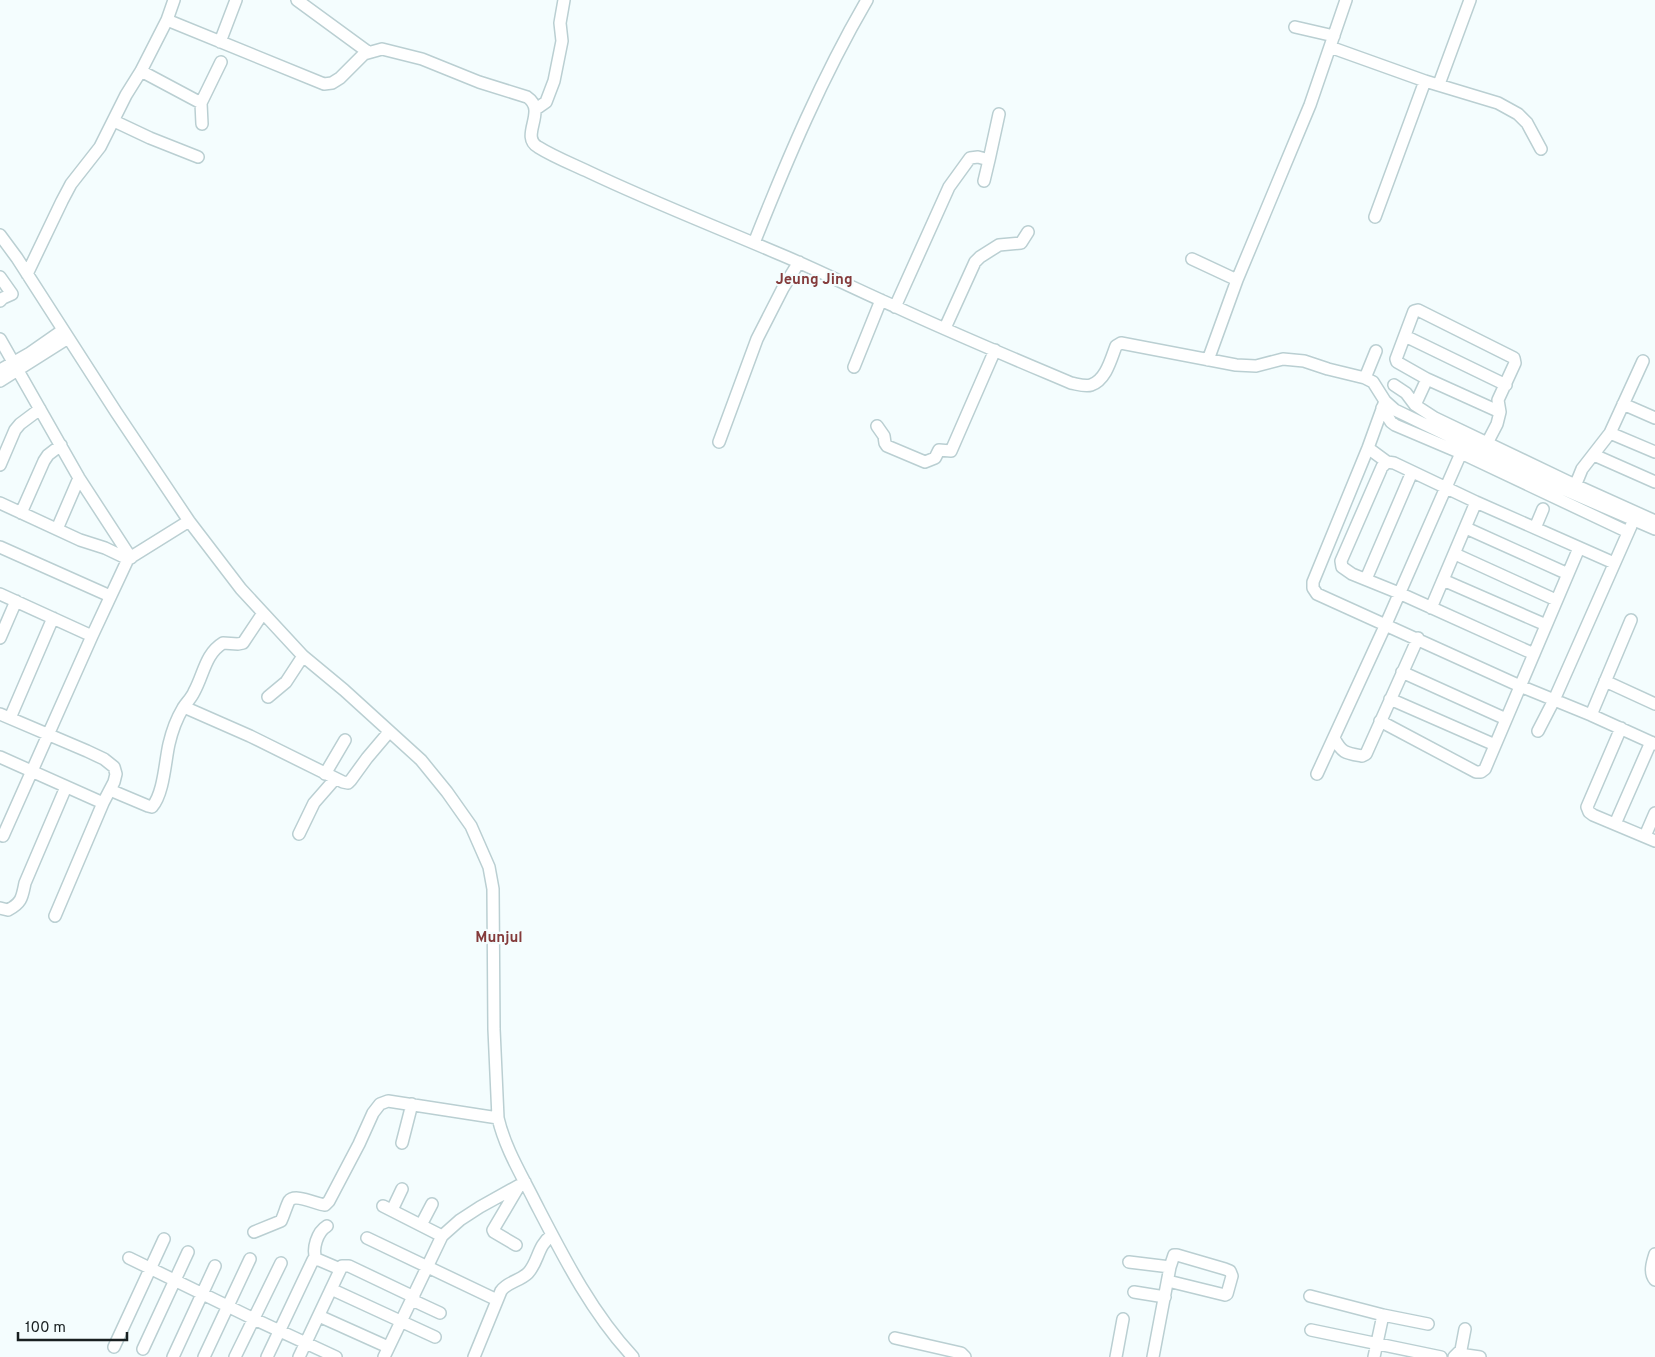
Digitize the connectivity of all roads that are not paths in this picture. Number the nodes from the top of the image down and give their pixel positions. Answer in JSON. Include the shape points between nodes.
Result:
{"nodes":[{"id":1,"x":174,"y":0,"type":"edge"},
{"id":2,"x":236,"y":0,"type":"edge"},
{"id":3,"x":297,"y":0,"type":"edge"},
{"id":4,"x":564,"y":0,"type":"edge"},
{"id":5,"x":867,"y":0,"type":"edge"},
{"id":6,"x":1346,"y":0,"type":"edge"},
{"id":7,"x":1470,"y":0,"type":"edge"},
{"id":8,"x":166,"y":20,"type":"junction"},
{"id":9,"x":1295,"y":26,"type":"dead end"},
{"id":10,"x":1334,"y":36,"type":"junction"},
{"id":11,"x":220,"y":42,"type":"junction"},
{"id":12,"x":1330,"y":47,"type":"junction"},
{"id":13,"x":368,"y":52,"type":"junction"},
{"id":14,"x":221,"y":62,"type":"dead end"},
{"id":15,"x":141,"y":72,"type":"junction"},
{"id":16,"x":1425,"y":81,"type":"junction"},
{"id":17,"x":1439,"y":84,"type":"junction"},
{"id":18,"x":201,"y":103,"type":"junction"},
{"id":19,"x":536,"y":109,"type":"junction"},
{"id":20,"x":999,"y":114,"type":"dead end"},
{"id":21,"x":114,"y":121,"type":"junction"},
{"id":22,"x":202,"y":124,"type":"dead end"},
{"id":23,"x":1541,"y":148,"type":"dead end"},
{"id":24,"x":198,"y":157,"type":"dead end"},
{"id":25,"x":989,"y":160,"type":"junction"},
{"id":26,"x":984,"y":181,"type":"dead end"},
{"id":27,"x":1375,"y":216,"type":"dead end"},
{"id":28,"x":1028,"y":232,"type":"dead end"},
{"id":29,"x":0,"y":236,"type":"edge"},
{"id":30,"x":754,"y":243,"type":"junction"},
{"id":31,"x":1192,"y":259,"type":"dead end"},
{"id":32,"x":800,"y":262,"type":"junction"},
{"id":33,"x":27,"y":274,"type":"junction"},
{"id":34,"x":0,"y":279,"type":"edge"},
{"id":35,"x":1237,"y":280,"type":"junction"},
{"id":36,"x":881,"y":300,"type":"junction"},
{"id":37,"x":0,"y":301,"type":"edge"},
{"id":38,"x":895,"y":307,"type":"junction"},
{"id":39,"x":945,"y":328,"type":"junction"},
{"id":40,"x":66,"y":334,"type":"junction"},
{"id":41,"x":1405,"y":336,"type":"junction"},
{"id":42,"x":0,"y":339,"type":"edge"},
{"id":43,"x":995,"y":350,"type":"junction"},
{"id":44,"x":1376,"y":351,"type":"dead end"},
{"id":45,"x":1208,"y":360,"type":"junction"},
{"id":46,"x":1643,"y":361,"type":"dead end"},
{"id":47,"x":16,"y":366,"type":"junction"},
{"id":48,"x":854,"y":368,"type":"dead end"},
{"id":49,"x":0,"y":370,"type":"edge"},
{"id":50,"x":1366,"y":378,"type":"junction"},
{"id":51,"x":1428,"y":379,"type":"junction"},
{"id":52,"x":0,"y":381,"type":"edge"},
{"id":53,"x":1394,"y":385,"type":"dead end"},
{"id":54,"x":1506,"y":385,"type":"junction"},
{"id":55,"x":1623,"y":404,"type":"junction"},
{"id":56,"x":1384,"y":405,"type":"junction"},
{"id":57,"x":1415,"y":406,"type":"junction"},
{"id":58,"x":40,"y":409,"type":"junction"},
{"id":59,"x":1500,"y":412,"type":"junction"},
{"id":60,"x":1655,"y":417,"type":"edge"},
{"id":61,"x":877,"y":426,"type":"dead end"},
{"id":62,"x":1610,"y":433,"type":"junction"},
{"id":63,"x":719,"y":442,"type":"dead end"},
{"id":64,"x":1461,"y":442,"type":"junction"},
{"id":65,"x":61,"y":445,"type":"junction"},
{"id":66,"x":1485,"y":447,"type":"junction"},
{"id":67,"x":1368,"y":448,"type":"junction"},
{"id":68,"x":1655,"y":452,"type":"edge"},
{"id":69,"x":1594,"y":455,"type":"junction"},
{"id":70,"x":1387,"y":462,"type":"junction"},
{"id":71,"x":0,"y":464,"type":"edge"},
{"id":72,"x":1412,"y":472,"type":"junction"},
{"id":73,"x":80,"y":478,"type":"junction"},
{"id":74,"x":1655,"y":482,"type":"edge"},
{"id":75,"x":1446,"y":487,"type":"junction"},
{"id":76,"x":1568,"y":492,"type":"junction"},
{"id":77,"x":1476,"y":502,"type":"junction"},
{"id":78,"x":0,"y":503,"type":"edge"},
{"id":79,"x":1543,"y":509,"type":"dead end"},
{"id":80,"x":21,"y":513,"type":"junction"},
{"id":81,"x":1629,"y":515,"type":"junction"},
{"id":82,"x":189,"y":521,"type":"junction"},
{"id":83,"x":1655,"y":521,"type":"edge"},
{"id":84,"x":1466,"y":528,"type":"junction"},
{"id":85,"x":1535,"y":528,"type":"junction"},
{"id":86,"x":57,"y":529,"type":"junction"},
{"id":87,"x":1655,"y":530,"type":"edge"},
{"id":88,"x":1628,"y":532,"type":"junction"},
{"id":89,"x":0,"y":547,"type":"edge"},
{"id":90,"x":1579,"y":548,"type":"junction"},
{"id":91,"x":1455,"y":554,"type":"junction"},
{"id":92,"x":130,"y":558,"type":"junction"},
{"id":93,"x":1614,"y":563,"type":"junction"},
{"id":94,"x":1568,"y":574,"type":"junction"},
{"id":95,"x":1366,"y":579,"type":"junction"},
{"id":96,"x":1443,"y":580,"type":"junction"},
{"id":97,"x":1399,"y":593,"type":"junction"},
{"id":98,"x":0,"y":594,"type":"edge"},
{"id":99,"x":110,"y":596,"type":"junction"},
{"id":100,"x":1556,"y":600,"type":"junction"},
{"id":101,"x":16,"y":601,"type":"junction"},
{"id":102,"x":1431,"y":608,"type":"junction"},
{"id":103,"x":263,"y":613,"type":"junction"},
{"id":104,"x":53,"y":618,"type":"junction"},
{"id":105,"x":1631,"y":620,"type":"dead end"},
{"id":106,"x":1386,"y":624,"type":"junction"},
{"id":107,"x":1546,"y":625,"type":"junction"},
{"id":108,"x":92,"y":636,"type":"junction"},
{"id":109,"x":0,"y":638,"type":"edge"},
{"id":110,"x":1418,"y":638,"type":"junction"},
{"id":111,"x":1534,"y":654,"type":"junction"},
{"id":112,"x":303,"y":656,"type":"junction"},
{"id":113,"x":1402,"y":672,"type":"junction"},
{"id":114,"x":1606,"y":681,"type":"junction"},
{"id":115,"x":1520,"y":686,"type":"junction"},
{"id":116,"x":268,"y":697,"type":"dead end"},
{"id":117,"x":1390,"y":699,"type":"junction"},
{"id":118,"x":1554,"y":700,"type":"junction"},
{"id":119,"x":1655,"y":704,"type":"edge"},
{"id":120,"x":184,"y":708,"type":"junction"},
{"id":121,"x":1592,"y":715,"type":"junction"},
{"id":122,"x":5,"y":716,"type":"edge"},
{"id":123,"x":1506,"y":719,"type":"junction"},
{"id":124,"x":1380,"y":721,"type":"junction"},
{"id":125,"x":1621,"y":728,"type":"junction"},
{"id":126,"x":1538,"y":731,"type":"dead end"},
{"id":127,"x":389,"y":732,"type":"junction"},
{"id":128,"x":48,"y":734,"type":"junction"},
{"id":129,"x":1334,"y":738,"type":"junction"},
{"id":130,"x":345,"y":740,"type":"dead end"},
{"id":131,"x":1653,"y":743,"type":"edge"},
{"id":132,"x":1495,"y":745,"type":"junction"},
{"id":133,"x":0,"y":757,"type":"edge"},
{"id":134,"x":32,"y":770,"type":"junction"},
{"id":135,"x":1317,"y":774,"type":"dead end"},
{"id":136,"x":330,"y":776,"type":"junction"},
{"id":137,"x":66,"y":786,"type":"junction"},
{"id":138,"x":110,"y":790,"type":"junction"},
{"id":139,"x":103,"y":803,"type":"junction"},
{"id":140,"x":1655,"y":813,"type":"edge"},
{"id":141,"x":1615,"y":824,"type":"junction"},
{"id":142,"x":299,"y":834,"type":"dead end"},
{"id":143,"x":3,"y":836,"type":"dead end"},
{"id":144,"x":1650,"y":839,"type":"edge"},
{"id":145,"x":0,"y":908,"type":"edge"},
{"id":146,"x":55,"y":916,"type":"dead end"},
{"id":147,"x":412,"y":1104,"type":"junction"},
{"id":148,"x":498,"y":1118,"type":"junction"},
{"id":149,"x":402,"y":1143,"type":"dead end"},
{"id":150,"x":522,"y":1183,"type":"junction"},
{"id":151,"x":402,"y":1189,"type":"dead end"},
{"id":152,"x":432,"y":1204,"type":"dead end"},
{"id":153,"x":421,"y":1225,"type":"junction"},
{"id":154,"x":327,"y":1226,"type":"dead end"},
{"id":155,"x":254,"y":1232,"type":"dead end"},
{"id":156,"x":552,"y":1235,"type":"junction"},
{"id":157,"x":442,"y":1236,"type":"junction"},
{"id":158,"x":367,"y":1238,"type":"dead end"},
{"id":159,"x":164,"y":1239,"type":"dead end"},
{"id":160,"x":516,"y":1245,"type":"dead end"},
{"id":161,"x":188,"y":1252,"type":"dead end"},
{"id":162,"x":1655,"y":1254,"type":"edge"},
{"id":163,"x":129,"y":1258,"type":"dead end"},
{"id":164,"x":250,"y":1259,"type":"dead end"},
{"id":165,"x":316,"y":1259,"type":"junction"},
{"id":166,"x":1129,"y":1262,"type":"dead end"},
{"id":167,"x":281,"y":1263,"type":"dead end"},
{"id":168,"x":215,"y":1266,"type":"dead end"},
{"id":169,"x":428,"y":1266,"type":"junction"},
{"id":170,"x":1170,"y":1267,"type":"junction"},
{"id":171,"x":150,"y":1268,"type":"junction"},
{"id":172,"x":340,"y":1269,"type":"junction"},
{"id":173,"x":175,"y":1280,"type":"junction"},
{"id":174,"x":1655,"y":1280,"type":"edge"},
{"id":175,"x":1168,"y":1281,"type":"junction"},
{"id":176,"x":331,"y":1289,"type":"junction"},
{"id":177,"x":1134,"y":1292,"type":"dead end"},
{"id":178,"x":201,"y":1294,"type":"junction"},
{"id":179,"x":1310,"y":1296,"type":"dead end"},
{"id":180,"x":1164,"y":1297,"type":"junction"},
{"id":181,"x":413,"y":1298,"type":"junction"},
{"id":182,"x":497,"y":1300,"type":"junction"},
{"id":183,"x":227,"y":1306,"type":"junction"},
{"id":184,"x":440,"y":1313,"type":"dead end"},
{"id":185,"x":1383,"y":1315,"type":"junction"},
{"id":186,"x":319,"y":1316,"type":"junction"},
{"id":187,"x":254,"y":1319,"type":"junction"},
{"id":188,"x":1123,"y":1319,"type":"dead end"},
{"id":189,"x":401,"y":1322,"type":"junction"},
{"id":190,"x":1428,"y":1324,"type":"dead end"},
{"id":191,"x":1465,"y":1328,"type":"dead end"},
{"id":192,"x":1310,"y":1330,"type":"dead end"},
{"id":193,"x":280,"y":1331,"type":"junction"},
{"id":194,"x":435,"y":1337,"type":"dead end"},
{"id":195,"x":895,"y":1338,"type":"dead end"},
{"id":196,"x":1377,"y":1343,"type":"junction"},
{"id":197,"x":305,"y":1344,"type":"junction"},
{"id":198,"x":114,"y":1346,"type":"dead end"},
{"id":199,"x":386,"y":1352,"type":"edge"},
{"id":200,"x":140,"y":1353,"type":"edge"},
{"id":201,"x":1457,"y":1355,"type":"edge"},
{"id":202,"x":173,"y":1357,"type":"edge"},
{"id":203,"x":204,"y":1357,"type":"edge"},
{"id":204,"x":235,"y":1357,"type":"edge"},
{"id":205,"x":267,"y":1357,"type":"edge"},
{"id":206,"x":299,"y":1357,"type":"edge"},
{"id":207,"x":336,"y":1357,"type":"edge"},
{"id":208,"x":474,"y":1357,"type":"edge"},
{"id":209,"x":632,"y":1357,"type":"edge"},
{"id":210,"x":965,"y":1357,"type":"edge"},
{"id":211,"x":1116,"y":1357,"type":"edge"},
{"id":212,"x":1153,"y":1357,"type":"edge"},
{"id":213,"x":1374,"y":1357,"type":"edge"},
{"id":214,"x":1441,"y":1357,"type":"edge"},
{"id":215,"x":1480,"y":1357,"type":"edge"}],
"edges":[{"from":1,"to":8,"type":"street"},
{"from":2,"to":11,"type":"street"},
{"from":3,"to":13,"type":"street"},
{"from":4,"to":19,"type":"street","via":[[560,23],[562,41],[554,81],[546,102]]},
{"from":5,"to":30,"type":"street","via":[[846,35],[789,155]]},
{"from":6,"to":10,"type":"street"},
{"from":7,"to":17,"type":"street"},
{"from":8,"to":11,"type":"street"},
{"from":8,"to":15,"type":"street"},
{"from":9,"to":10,"type":"street"},
{"from":10,"to":12,"type":"street"},
{"from":11,"to":13,"type":"street","via":[[324,84],[340,78]]},
{"from":12,"to":16,"type":"street"},
{"from":12,"to":35,"type":"street","via":[[1310,105]]},
{"from":13,"to":19,"type":"street","via":[[382,49],[422,59],[527,97]]},
{"from":14,"to":18,"type":"street"},
{"from":15,"to":18,"type":"street"},
{"from":15,"to":21,"type":"street"},
{"from":16,"to":17,"type":"street"},
{"from":16,"to":27,"type":"street"},
{"from":17,"to":23,"type":"street","via":[[1498,103],[1518,114]]},
{"from":18,"to":22,"type":"street"},
{"from":19,"to":30,"type":"street","via":[[531,136],[535,146]]},
{"from":20,"to":25,"type":"street"},
{"from":21,"to":24,"type":"street"},
{"from":21,"to":33,"type":"street","via":[[100,147],[71,184]]},
{"from":25,"to":26,"type":"street"},
{"from":25,"to":38,"type":"street","via":[[970,158],[949,187]]},
{"from":28,"to":39,"type":"street","via":[[1021,243],[999,245],[975,262]]},
{"from":29,"to":33,"type":"street"},
{"from":30,"to":32,"type":"street"},
{"from":31,"to":35,"type":"street"},
{"from":32,"to":36,"type":"street"},
{"from":32,"to":63,"type":"street","via":[[758,339]]},
{"from":33,"to":40,"type":"street"},
{"from":34,"to":37,"type":"street","via":[[12,294]]},
{"from":35,"to":45,"type":"street"},
{"from":36,"to":38,"type":"street"},
{"from":36,"to":48,"type":"street"},
{"from":38,"to":39,"type":"street"},
{"from":39,"to":43,"type":"street"},
{"from":40,"to":47,"type":"street"},
{"from":40,"to":82,"type":"street"},
{"from":41,"to":51,"type":"street","via":[[1397,362]]},
{"from":41,"to":54,"type":"street"},
{"from":41,"to":54,"type":"street","via":[[1414,311],[1418,310],[1514,358]]},
{"from":42,"to":47,"type":"street"},
{"from":43,"to":45,"type":"street","via":[[1084,386],[1102,378],[1116,346],[1121,343]]},
{"from":43,"to":61,"type":"street","via":[[949,452],[939,450],[936,458],[925,462],[887,446]]},
{"from":44,"to":50,"type":"street"},
{"from":45,"to":50,"type":"street","via":[[1256,366],[1294,359]]},
{"from":46,"to":55,"type":"street"},
{"from":47,"to":49,"type":"street"},
{"from":47,"to":52,"type":"street"},
{"from":47,"to":58,"type":"street"},
{"from":50,"to":56,"type":"street","via":[[1377,387]]},
{"from":51,"to":57,"type":"street"},
{"from":51,"to":59,"type":"street"},
{"from":53,"to":57,"type":"street","via":[[1406,393]]},
{"from":54,"to":59,"type":"street","via":[[1498,400]]},
{"from":55,"to":60,"type":"street"},
{"from":55,"to":62,"type":"street"},
{"from":56,"to":64,"type":"street"},
{"from":56,"to":67,"type":"street"},
{"from":57,"to":64,"type":"street"},
{"from":58,"to":65,"type":"street"},
{"from":58,"to":71,"type":"street","via":[[15,430]]},
{"from":59,"to":66,"type":"street"},
{"from":62,"to":68,"type":"street"},
{"from":62,"to":69,"type":"street"},
{"from":64,"to":66,"type":"street"},
{"from":64,"to":75,"type":"street"},
{"from":64,"to":76,"type":"street"},
{"from":65,"to":73,"type":"street"},
{"from":65,"to":80,"type":"street","via":[[44,461]]},
{"from":66,"to":76,"type":"street","via":[[1528,474]]},
{"from":67,"to":70,"type":"street"},
{"from":67,"to":106,"type":"street","via":[[1313,582],[1317,594]]},
{"from":69,"to":74,"type":"street"},
{"from":69,"to":76,"type":"street"},
{"from":70,"to":72,"type":"street"},
{"from":70,"to":95,"type":"street","via":[[1341,561],[1342,568]]},
{"from":72,"to":75,"type":"street"},
{"from":72,"to":95,"type":"street"},
{"from":73,"to":86,"type":"street"},
{"from":73,"to":92,"type":"street"},
{"from":75,"to":77,"type":"street"},
{"from":75,"to":97,"type":"street"},
{"from":76,"to":81,"type":"street"},
{"from":76,"to":88,"type":"street"},
{"from":77,"to":84,"type":"street"},
{"from":77,"to":85,"type":"street"},
{"from":78,"to":80,"type":"street"},
{"from":79,"to":85,"type":"street"},
{"from":80,"to":86,"type":"street"},
{"from":81,"to":83,"type":"street"},
{"from":81,"to":87,"type":"street"},
{"from":81,"to":88,"type":"street"},
{"from":82,"to":92,"type":"street"},
{"from":82,"to":103,"type":"street"},
{"from":84,"to":91,"type":"street"},
{"from":84,"to":94,"type":"street"},
{"from":85,"to":90,"type":"street"},
{"from":86,"to":92,"type":"street"},
{"from":88,"to":93,"type":"street"},
{"from":89,"to":99,"type":"street"},
{"from":90,"to":93,"type":"street"},
{"from":90,"to":94,"type":"street"},
{"from":91,"to":96,"type":"street"},
{"from":91,"to":100,"type":"street"},
{"from":92,"to":99,"type":"street"},
{"from":93,"to":118,"type":"street"},
{"from":94,"to":100,"type":"street"},
{"from":95,"to":97,"type":"street"},
{"from":96,"to":102,"type":"street"},
{"from":96,"to":107,"type":"street"},
{"from":97,"to":102,"type":"street"},
{"from":97,"to":106,"type":"street"},
{"from":98,"to":101,"type":"street"},
{"from":99,"to":108,"type":"street"},
{"from":100,"to":107,"type":"street"},
{"from":101,"to":104,"type":"street"},
{"from":101,"to":109,"type":"street"},
{"from":102,"to":111,"type":"street"},
{"from":103,"to":112,"type":"street"},
{"from":103,"to":120,"type":"street","via":[[243,643],[223,643],[213,651]]},
{"from":104,"to":108,"type":"street"},
{"from":104,"to":122,"type":"street"},
{"from":105,"to":114,"type":"street"},
{"from":106,"to":110,"type":"street"},
{"from":106,"to":129,"type":"street"},
{"from":107,"to":111,"type":"street"},
{"from":108,"to":128,"type":"street"},
{"from":110,"to":113,"type":"street"},
{"from":110,"to":115,"type":"street"},
{"from":111,"to":115,"type":"street"},
{"from":112,"to":116,"type":"street","via":[[286,682]]},
{"from":112,"to":127,"type":"street"},
{"from":113,"to":117,"type":"street"},
{"from":113,"to":123,"type":"street"},
{"from":114,"to":119,"type":"street"},
{"from":114,"to":121,"type":"street"},
{"from":115,"to":118,"type":"street"},
{"from":115,"to":123,"type":"street"},
{"from":117,"to":124,"type":"street"},
{"from":117,"to":132,"type":"street"},
{"from":118,"to":121,"type":"street"},
{"from":118,"to":126,"type":"street"},
{"from":120,"to":136,"type":"street"},
{"from":120,"to":138,"type":"street","via":[[170,742],[156,802],[152,806]]},
{"from":121,"to":125,"type":"street"},
{"from":122,"to":128,"type":"street"},
{"from":123,"to":132,"type":"street"},
{"from":124,"to":129,"type":"street","via":[[1366,754],[1362,756],[1344,753]]},
{"from":124,"to":132,"type":"street","via":[[1476,772],[1485,769]]},
{"from":125,"to":131,"type":"street"},
{"from":125,"to":141,"type":"street","via":[[1587,807],[1589,812]]},
{"from":127,"to":136,"type":"street","via":[[348,783]]},
{"from":127,"to":148,"type":"street","via":[[421,760],[447,792],[471,826],[489,867],[494,898]]},
{"from":128,"to":134,"type":"street"},
{"from":128,"to":138,"type":"street","via":[[104,759],[114,767],[116,774]]},
{"from":129,"to":135,"type":"street"},
{"from":130,"to":136,"type":"street"},
{"from":131,"to":141,"type":"street"},
{"from":133,"to":134,"type":"street"},
{"from":134,"to":137,"type":"street"},
{"from":134,"to":143,"type":"street"},
{"from":136,"to":142,"type":"street"},
{"from":137,"to":139,"type":"street"},
{"from":137,"to":145,"type":"street","via":[[25,883],[22,899],[8,910]]},
{"from":138,"to":139,"type":"street"},
{"from":139,"to":146,"type":"street"},
{"from":140,"to":144,"type":"street"},
{"from":141,"to":144,"type":"street"},
{"from":147,"to":148,"type":"street"},
{"from":147,"to":149,"type":"street"},
{"from":147,"to":155,"type":"street","via":[[388,1101],[380,1104],[325,1205],[293,1198],[281,1220]]},
{"from":148,"to":150,"type":"street"},
{"from":150,"to":156,"type":"street"},
{"from":150,"to":157,"type":"street","via":[[460,1220]]},
{"from":150,"to":160,"type":"street","via":[[493,1230]]},
{"from":151,"to":153,"type":"street","via":[[387,1208]]},
{"from":152,"to":153,"type":"street"},
{"from":153,"to":157,"type":"street"},
{"from":154,"to":165,"type":"street","via":[[318,1238],[314,1253]]},
{"from":156,"to":182,"type":"street","via":[[542,1245],[528,1273],[504,1287]]},
{"from":156,"to":209,"type":"street","via":[[602,1320]]},
{"from":157,"to":169,"type":"street"},
{"from":158,"to":169,"type":"street"},
{"from":159,"to":171,"type":"street"},
{"from":161,"to":173,"type":"street"},
{"from":162,"to":174,"type":"street","via":[[1651,1273]]},
{"from":163,"to":171,"type":"street"},
{"from":164,"to":183,"type":"street"},
{"from":165,"to":172,"type":"street"},
{"from":165,"to":193,"type":"street"},
{"from":166,"to":170,"type":"street"},
{"from":167,"to":187,"type":"street"},
{"from":168,"to":178,"type":"street"},
{"from":169,"to":181,"type":"street"},
{"from":169,"to":182,"type":"street"},
{"from":170,"to":175,"type":"street"},
{"from":170,"to":175,"type":"street","via":[[1177,1255],[1226,1269],[1232,1276],[1227,1294],[1222,1295]]},
{"from":171,"to":173,"type":"street"},
{"from":171,"to":198,"type":"street"},
{"from":172,"to":176,"type":"street"},
{"from":172,"to":181,"type":"street","via":[[349,1266]]},
{"from":173,"to":178,"type":"street"},
{"from":173,"to":200,"type":"street"},
{"from":175,"to":180,"type":"street"},
{"from":176,"to":186,"type":"street"},
{"from":176,"to":189,"type":"street"},
{"from":177,"to":180,"type":"street"},
{"from":178,"to":183,"type":"street"},
{"from":178,"to":202,"type":"street"},
{"from":179,"to":185,"type":"street"},
{"from":180,"to":212,"type":"street"},
{"from":181,"to":184,"type":"street"},
{"from":181,"to":189,"type":"street"},
{"from":182,"to":208,"type":"street"},
{"from":183,"to":187,"type":"street"},
{"from":183,"to":203,"type":"street"},
{"from":185,"to":190,"type":"street"},
{"from":185,"to":196,"type":"street"},
{"from":186,"to":197,"type":"street"},
{"from":186,"to":199,"type":"street"},
{"from":187,"to":193,"type":"street"},
{"from":187,"to":204,"type":"street"},
{"from":188,"to":211,"type":"street"},
{"from":189,"to":194,"type":"street"},
{"from":189,"to":199,"type":"street"},
{"from":191,"to":201,"type":"street"},
{"from":192,"to":196,"type":"street"},
{"from":193,"to":197,"type":"street"},
{"from":193,"to":205,"type":"street"},
{"from":195,"to":210,"type":"street","via":[[961,1353]]},
{"from":196,"to":213,"type":"street"},
{"from":196,"to":214,"type":"street"},
{"from":197,"to":206,"type":"street"},
{"from":197,"to":207,"type":"street"},
{"from":201,"to":215,"type":"street"}]}
